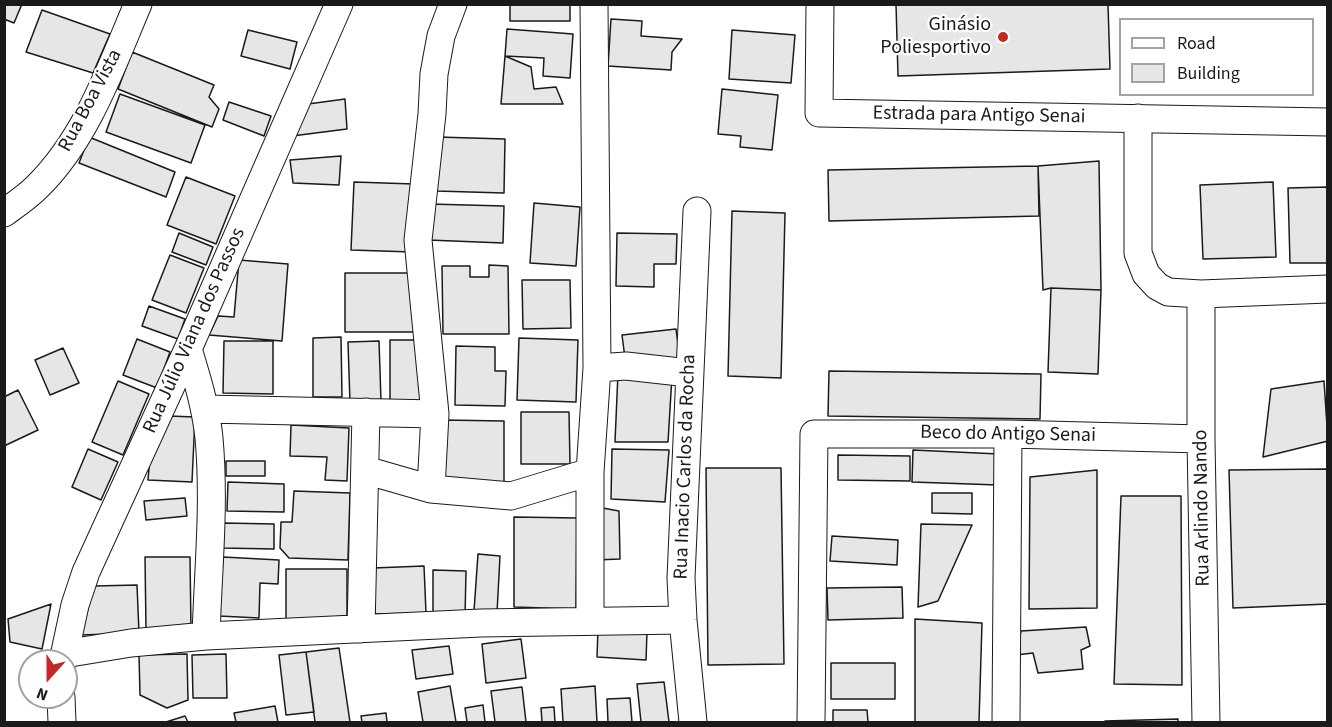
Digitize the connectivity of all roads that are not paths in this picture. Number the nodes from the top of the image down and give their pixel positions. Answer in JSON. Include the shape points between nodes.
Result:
{"nodes":[{"id":1,"x":138,"y":4,"type":"edge"},
{"id":2,"x":339,"y":4,"type":"edge"},
{"id":3,"x":453,"y":4,"type":"edge"},
{"id":4,"x":594,"y":4,"type":"edge"},
{"id":5,"x":820,"y":4,"type":"edge"},
{"id":6,"x":1138,"y":118,"type":"junction"},
{"id":7,"x":1328,"y":122,"type":"edge"},
{"id":8,"x":697,"y":211,"type":"dead end"},
{"id":9,"x":4,"y":213,"type":"edge"},
{"id":10,"x":1328,"y":289,"type":"edge"},
{"id":11,"x":1201,"y":294,"type":"junction"},
{"id":12,"x":188,"y":349,"type":"junction"},
{"id":13,"x":597,"y":368,"type":"junction"},
{"id":14,"x":689,"y":373,"type":"junction"},
{"id":15,"x":205,"y":409,"type":"junction"},
{"id":16,"x":366,"y":412,"type":"junction"},
{"id":17,"x":435,"y":414,"type":"junction"},
{"id":18,"x":1008,"y":434,"type":"junction"},
{"id":19,"x":1202,"y":439,"type":"junction"},
{"id":20,"x":365,"y":471,"type":"junction"},
{"id":21,"x":590,"y":472,"type":"junction"},
{"id":22,"x":431,"y":489,"type":"junction"},
{"id":23,"x":590,"y":620,"type":"junction"},
{"id":24,"x":682,"y":620,"type":"junction"},
{"id":25,"x":361,"y":629,"type":"junction"},
{"id":26,"x":206,"y":636,"type":"junction"},
{"id":27,"x":65,"y":649,"type":"edge"},
{"id":28,"x":78,"y":655,"type":"edge"},
{"id":29,"x":693,"y":723,"type":"edge"},
{"id":30,"x":811,"y":723,"type":"edge"},
{"id":31,"x":1006,"y":723,"type":"edge"},
{"id":32,"x":1206,"y":723,"type":"edge"}],
"edges":[{"from":1,"to":9,"type":"street","name":"Rua Boa Vista","via":[[80,131],[37,188]]},
{"from":2,"to":12,"type":"street","name":"Rua Júlio Viana dos Passos"},
{"from":3,"to":17,"type":"street","via":[[441,36],[434,74],[418,240]]},
{"from":4,"to":13,"type":"street"},
{"from":5,"to":6,"type":"street","name":"Estrada para Antigo Senai","via":[[819,114]]},
{"from":6,"to":7,"type":"street","name":"Estrada para Antigo Senai"},
{"from":6,"to":11,"type":"street","via":[[1138,253],[1146,274],[1156,286]]},
{"from":8,"to":14,"type":"street","name":"Rua Inacio Carlos da Rocha"},
{"from":10,"to":11,"type":"street"},
{"from":11,"to":19,"type":"street","name":"Rua Arlindo Nando"},
{"from":12,"to":15,"type":"street"},
{"from":12,"to":27,"type":"street","name":"Rua Júlio Viana dos Passos","via":[[86,572]]},
{"from":13,"to":14,"type":"street","via":[[626,366]]},
{"from":13,"to":21,"type":"street"},
{"from":14,"to":24,"type":"street","name":"Rua Inacio Carlos da Rocha"},
{"from":15,"to":16,"type":"street"},
{"from":15,"to":26,"type":"street","via":[[211,483]]},
{"from":16,"to":17,"type":"street"},
{"from":16,"to":20,"type":"street"},
{"from":17,"to":22,"type":"street"},
{"from":18,"to":19,"type":"street","name":"Beco do Antigo Senai"},
{"from":18,"to":30,"type":"street","name":"Beco do Antigo Senai","via":[[814,434]]},
{"from":18,"to":31,"type":"street"},
{"from":19,"to":32,"type":"street","name":"Rua Arlindo Nando"},
{"from":20,"to":22,"type":"street"},
{"from":20,"to":25,"type":"street"},
{"from":21,"to":22,"type":"street","via":[[511,496]]},
{"from":21,"to":23,"type":"street"},
{"from":23,"to":24,"type":"street"},
{"from":23,"to":25,"type":"street"},
{"from":24,"to":29,"type":"street","name":"Rua Inacio Carlos da Rocha"},
{"from":25,"to":26,"type":"street"},
{"from":26,"to":28,"type":"street","via":[[131,643]]}]}
